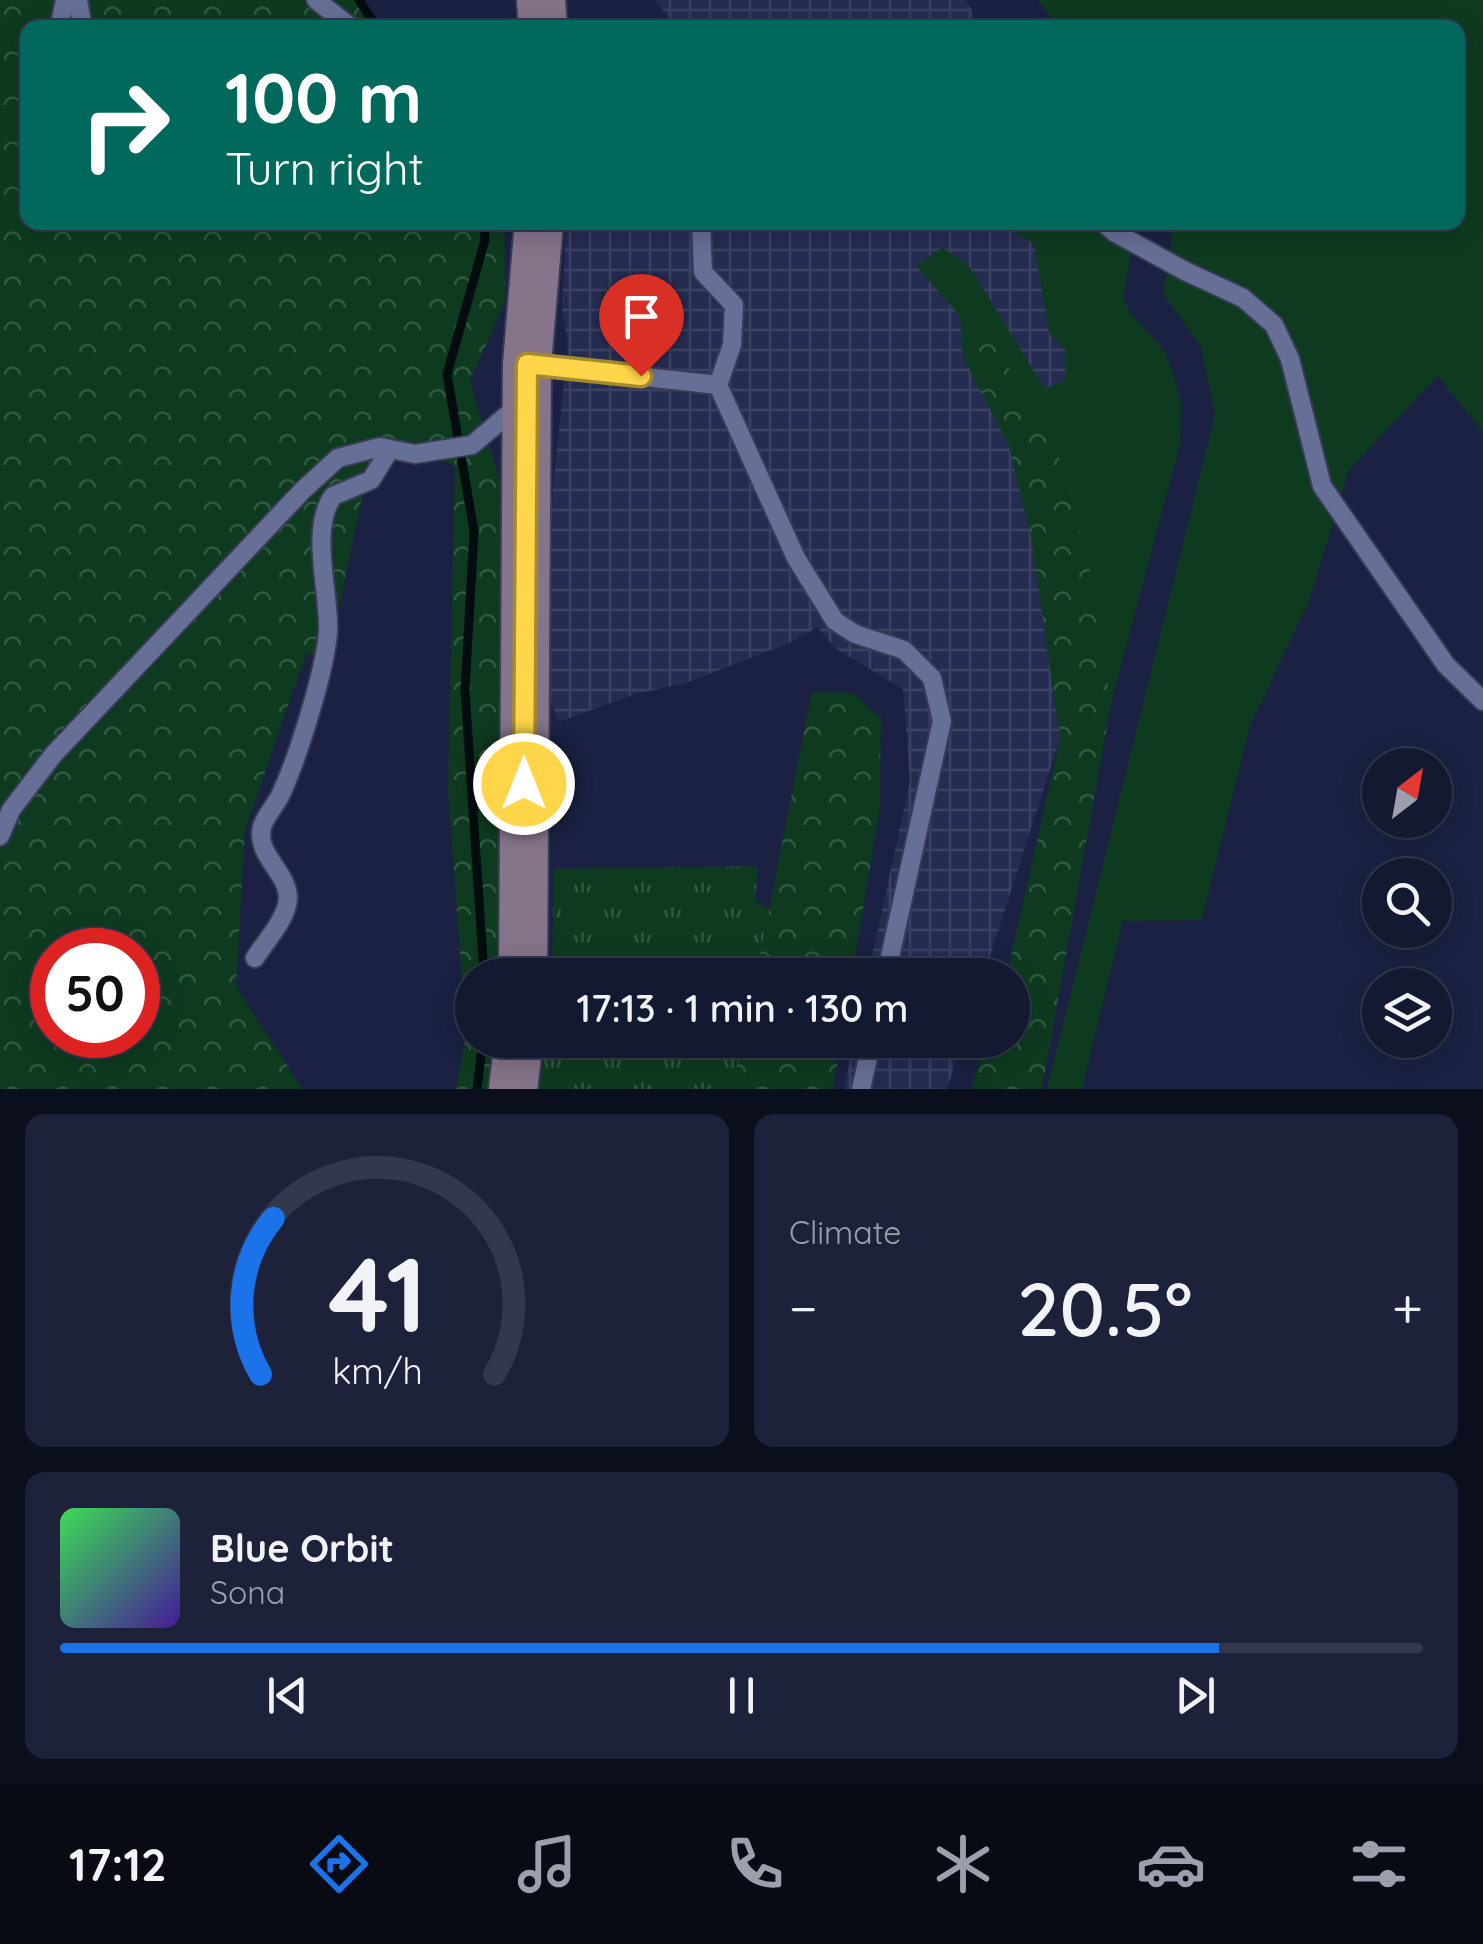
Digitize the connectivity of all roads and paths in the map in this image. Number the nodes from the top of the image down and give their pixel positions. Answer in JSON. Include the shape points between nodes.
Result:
{"nodes":[{"id":1,"x":316,"y":0,"type":"edge"},
{"id":2,"x":342,"y":20,"type":"edge"},
{"id":3,"x":538,"y":230,"type":"edge"},
{"id":4,"x":701,"y":230,"type":"edge"},
{"id":5,"x":1112,"y":230,"type":"edge"},
{"id":6,"x":527,"y":382,"type":"junction"},
{"id":7,"x":718,"y":385,"type":"junction"},
{"id":8,"x":390,"y":449,"type":"junction"},
{"id":9,"x":1483,"y":701,"type":"edge"},
{"id":10,"x":0,"y":836,"type":"edge"},
{"id":11,"x":254,"y":958,"type":"dead end"},
{"id":12,"x":523,"y":958,"type":"edge"},
{"id":13,"x":890,"y":958,"type":"edge"},
{"id":14,"x":517,"y":1058,"type":"edge"},
{"id":15,"x":868,"y":1058,"type":"edge"},
{"id":16,"x":513,"y":1089,"type":"edge"},
{"id":17,"x":861,"y":1089,"type":"edge"}],
"edges":[{"from":1,"to":2,"type":"lane"},
{"from":3,"to":6,"type":"main road"},
{"from":4,"to":7,"type":"lane","via":[[703,272],[734,305],[732,345]]},
{"from":5,"to":9,"type":"lane","via":[[1243,298],[1274,325],[1290,359],[1322,486],[1446,666]]},
{"from":6,"to":7,"type":"lane"},
{"from":6,"to":8,"type":"lane","via":[[472,445],[415,454]]},
{"from":6,"to":12,"type":"main road"},
{"from":7,"to":13,"type":"lane","via":[[796,558],[835,622],[904,650],[932,678],[942,721]]},
{"from":8,"to":10,"type":"lane","via":[[338,458],[303,490],[54,756],[11,810]]},
{"from":8,"to":11,"type":"lane","via":[[371,480],[333,496],[324,515],[328,632],[299,747],[262,828],[288,898]]},
{"from":14,"to":16,"type":"main road"},
{"from":15,"to":17,"type":"lane"}]}
